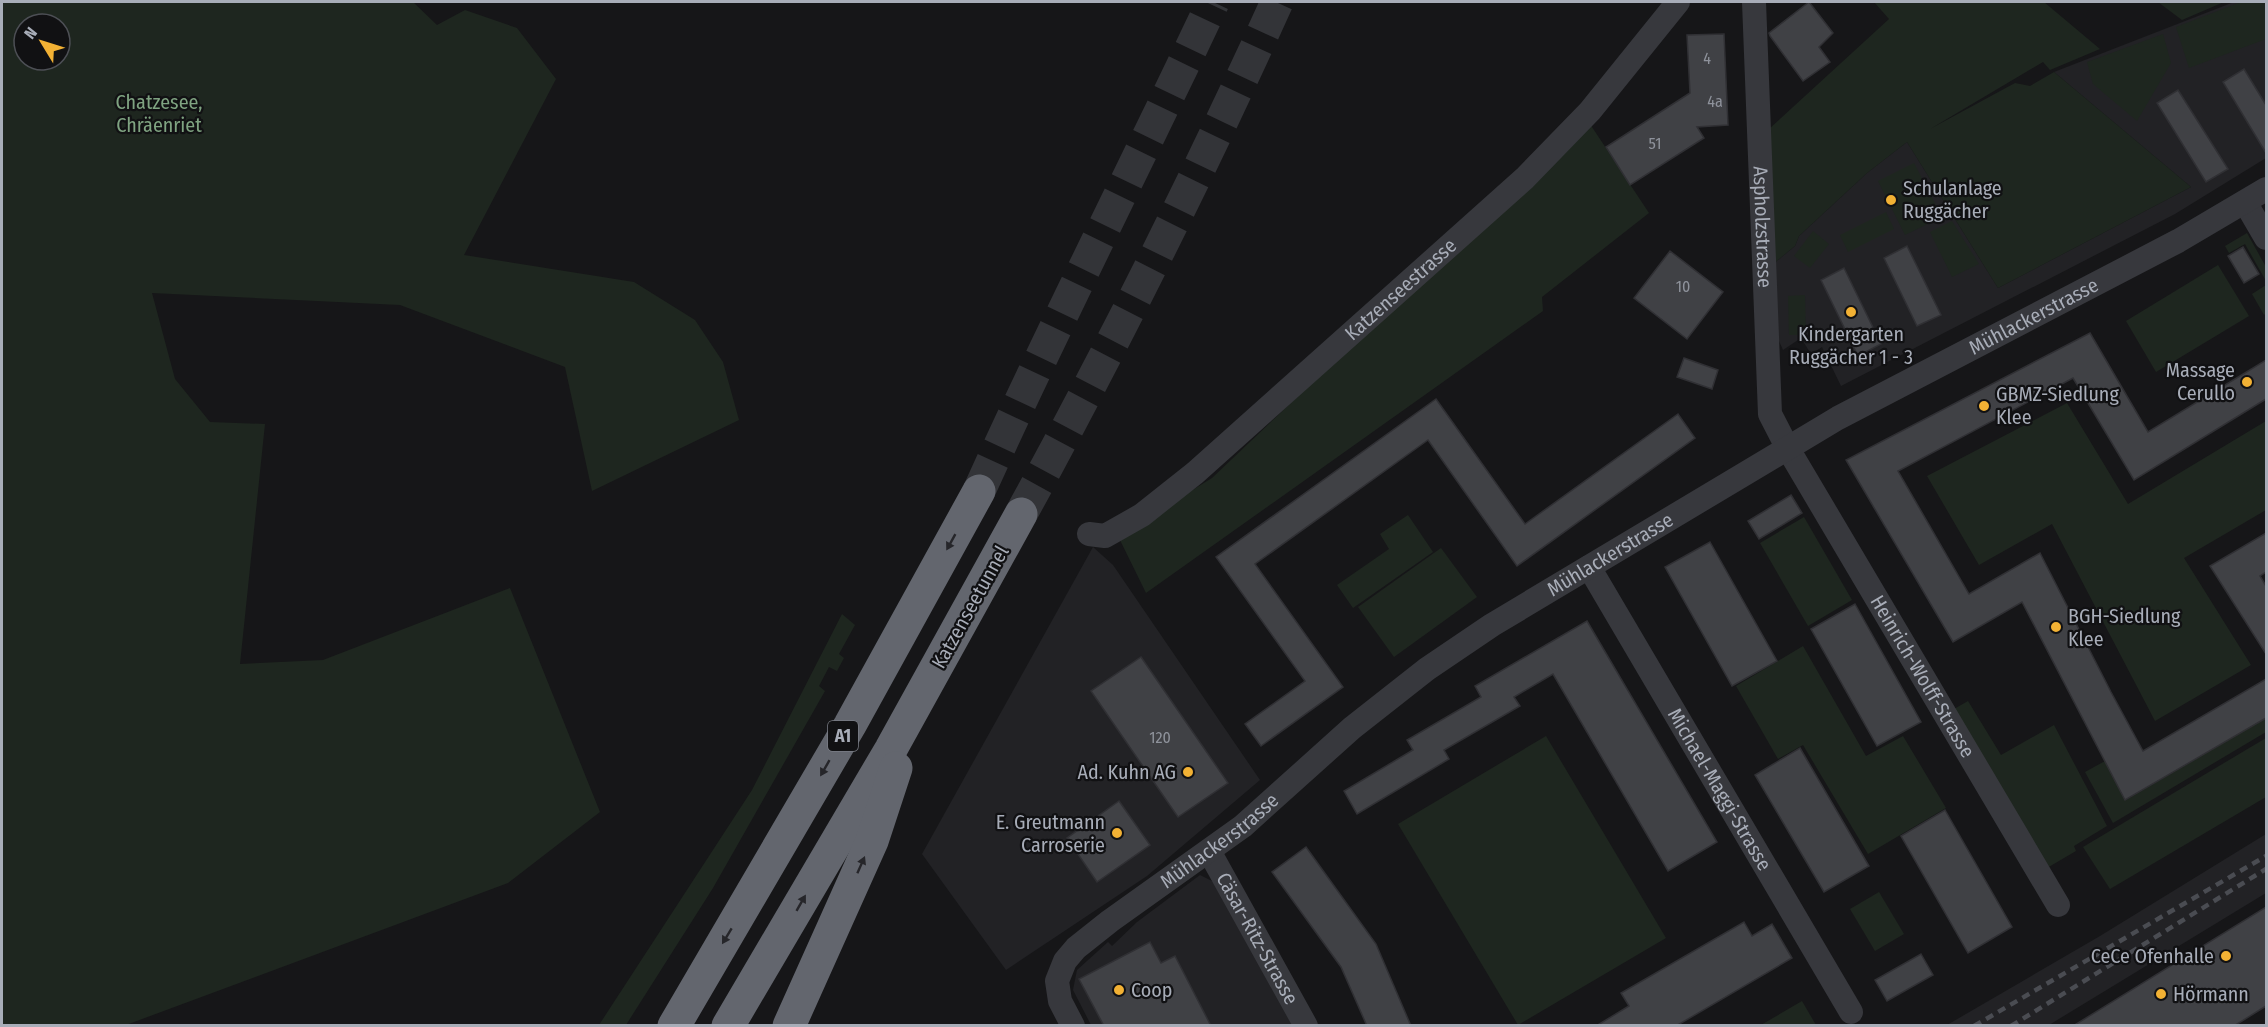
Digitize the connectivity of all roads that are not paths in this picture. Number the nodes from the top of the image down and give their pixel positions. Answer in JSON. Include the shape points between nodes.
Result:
{"nodes":[{"id":1,"x":1678,"y":2,"type":"edge"},
{"id":2,"x":1754,"y":2,"type":"edge"},
{"id":3,"x":2266,"y":189,"type":"edge"},
{"id":4,"x":2245,"y":202,"type":"junction"},
{"id":5,"x":2266,"y":238,"type":"edge"},
{"id":6,"x":1786,"y":447,"type":"junction"},
{"id":7,"x":979,"y":491,"type":"tunnel mouth"},
{"id":8,"x":1021,"y":514,"type":"tunnel mouth"},
{"id":9,"x":1089,"y":534,"type":"dead end"},
{"id":10,"x":1589,"y":567,"type":"junction"},
{"id":11,"x":918,"y":701,"type":"junction"},
{"id":12,"x":1209,"y":851,"type":"junction"},
{"id":13,"x":2058,"y":904,"type":"dead end"},
{"id":14,"x":703,"y":977,"type":"junction"},
{"id":15,"x":1851,"y":1012,"type":"dead end"},
{"id":16,"x":655,"y":1026,"type":"edge"},
{"id":17,"x":674,"y":1026,"type":"edge"},
{"id":18,"x":728,"y":1026,"type":"edge"},
{"id":19,"x":789,"y":1026,"type":"edge"},
{"id":20,"x":1073,"y":1026,"type":"edge"},
{"id":21,"x":1306,"y":1026,"type":"edge"}],
"edges":[{"from":1,"to":9,"type":"street","name":"Katzenseestrasse","via":[[1590,111],[1525,178],[1195,473],[1142,514],[1105,536]]},
{"from":2,"to":6,"type":"street","name":"Aspholzstrasse","via":[[1770,414]]},
{"from":3,"to":4,"type":"street","name":"Mühlackerstrasse"},
{"from":4,"to":5,"type":"street"},
{"from":4,"to":6,"type":"street","name":"Mühlackerstrasse"},
{"from":6,"to":10,"type":"street","name":"Mühlackerstrasse"},
{"from":6,"to":13,"type":"street","name":"Heinrich-Wolff-Strasse"},
{"from":7,"to":14,"type":"highway","number":"A1","one_way":true,"via":[[850,725]]},
{"from":8,"to":11,"type":"highway","name":"Katzenseetunnel","number":"A1"},
{"from":10,"to":12,"type":"street","name":"Mühlackerstrasse","via":[[1427,669]]},
{"from":10,"to":15,"type":"street","name":"Michael-Maggi-Strasse"},
{"from":18,"to":11,"type":"highway","number":"A1","one_way":true},
{"from":19,"to":11,"type":"highway","one_way":true,"via":[[872,841]]},
{"from":12,"to":20,"type":"street","name":"Mühlackerstrasse","via":[[1099,929],[1065,961],[1057,992]]},
{"from":12,"to":21,"type":"street","name":"Cäsar-Ritz-Strasse"},
{"from":14,"to":16,"type":"highway"},
{"from":14,"to":17,"type":"highway","number":"A1"}]}
